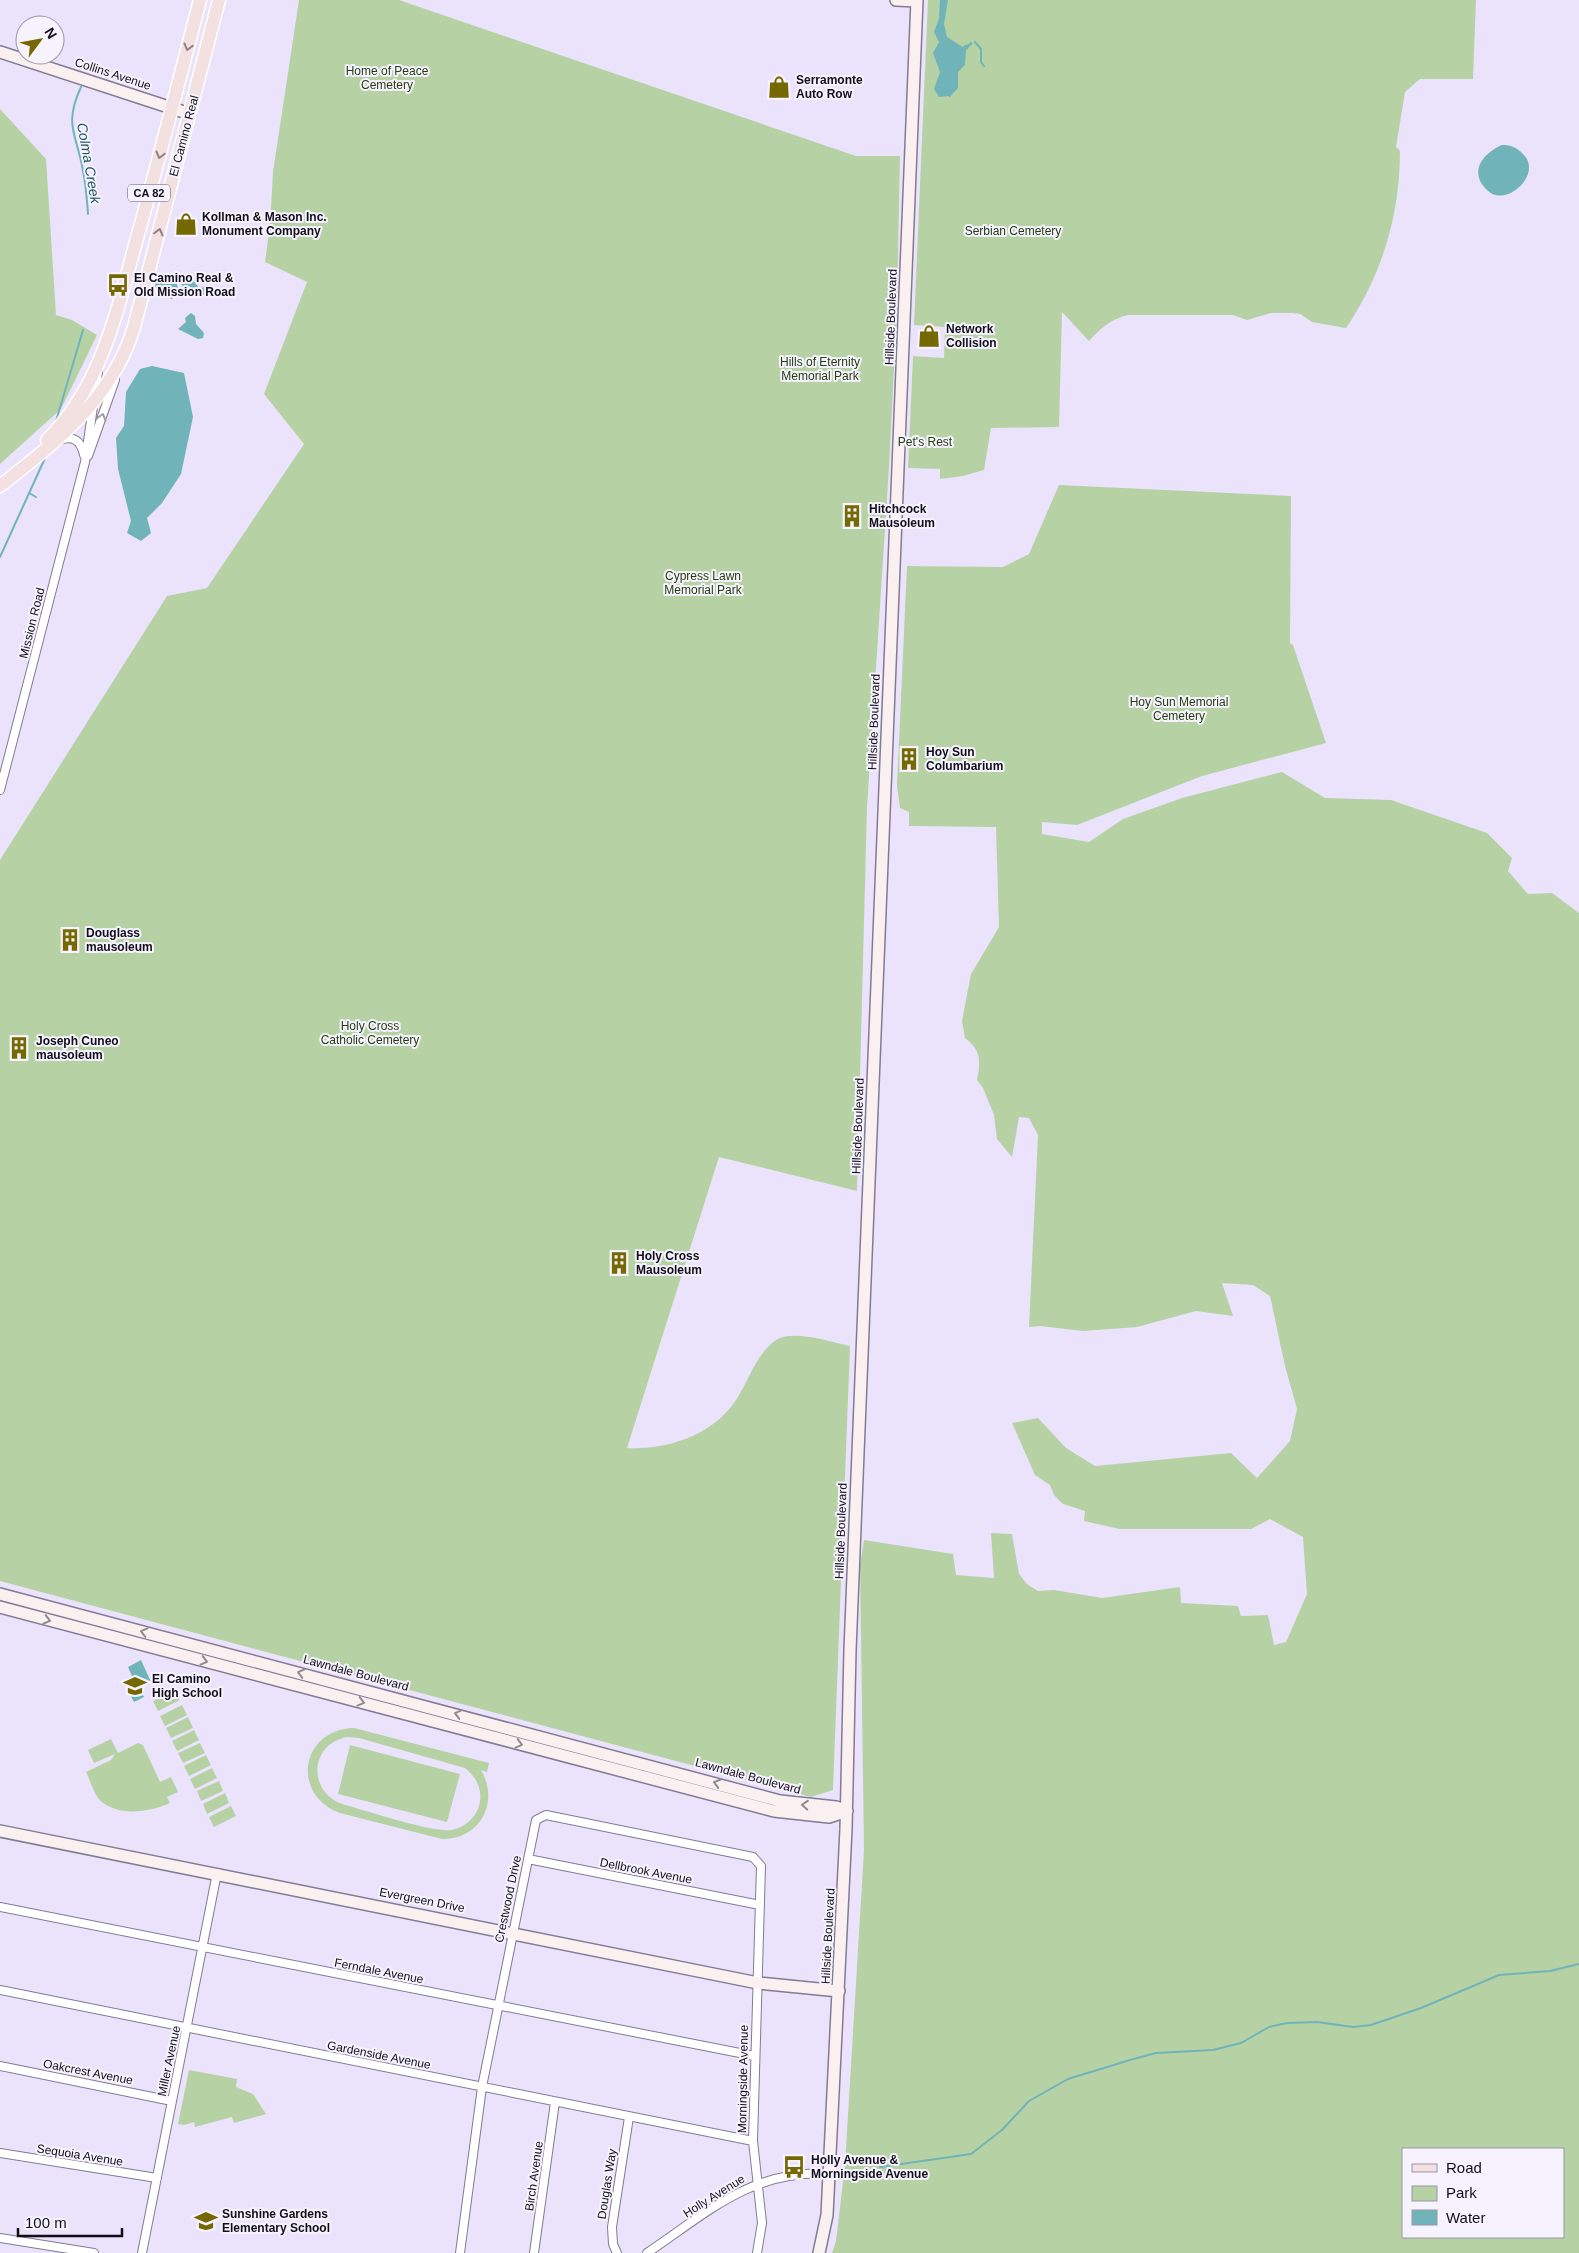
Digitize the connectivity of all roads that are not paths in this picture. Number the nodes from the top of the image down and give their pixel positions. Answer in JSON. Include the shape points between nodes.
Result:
{"nodes":[{"id":1,"x":200,"y":0,"type":"edge"},
{"id":2,"x":219,"y":0,"type":"edge"},
{"id":3,"x":896,"y":0,"type":"edge"},
{"id":4,"x":917,"y":0,"type":"edge"},
{"id":5,"x":0,"y":52,"type":"edge"},
{"id":6,"x":172,"y":108,"type":"junction"},
{"id":7,"x":190,"y":114,"type":"junction"},
{"id":8,"x":125,"y":354,"type":"junction"},
{"id":9,"x":102,"y":355,"type":"junction"},
{"id":10,"x":92,"y":404,"type":"junction"},
{"id":11,"x":57,"y":441,"type":"junction"},
{"id":12,"x":85,"y":462,"type":"junction"},
{"id":13,"x":0,"y":478,"type":"edge"},
{"id":14,"x":0,"y":486,"type":"edge"},
{"id":15,"x":0,"y":790,"type":"edge"},
{"id":16,"x":0,"y":1594,"type":"edge"},
{"id":17,"x":0,"y":1608,"type":"edge"},
{"id":18,"x":847,"y":1811,"type":"junction"},
{"id":19,"x":0,"y":1831,"type":"edge"},
{"id":20,"x":528,"y":1859,"type":"junction"},
{"id":21,"x":217,"y":1873,"type":"junction"},
{"id":22,"x":760,"y":1905,"type":"junction"},
{"id":23,"x":0,"y":1907,"type":"edge"},
{"id":24,"x":513,"y":1932,"type":"junction"},
{"id":25,"x":203,"y":1948,"type":"junction"},
{"id":26,"x":758,"y":1983,"type":"junction"},
{"id":27,"x":0,"y":1990,"type":"edge"},
{"id":28,"x":839,"y":1991,"type":"junction"},
{"id":29,"x":498,"y":2006,"type":"junction"},
{"id":30,"x":188,"y":2028,"type":"junction"},
{"id":31,"x":755,"y":2056,"type":"junction"},
{"id":32,"x":0,"y":2066,"type":"edge"},
{"id":33,"x":482,"y":2087,"type":"junction"},
{"id":34,"x":172,"y":2101,"type":"junction"},
{"id":35,"x":555,"y":2102,"type":"junction"},
{"id":36,"x":629,"y":2117,"type":"junction"},
{"id":37,"x":753,"y":2142,"type":"junction"},
{"id":38,"x":0,"y":2153,"type":"edge"},
{"id":39,"x":830,"y":2174,"type":"junction"},
{"id":40,"x":156,"y":2178,"type":"junction"},
{"id":41,"x":758,"y":2183,"type":"junction"},
{"id":42,"x":0,"y":2238,"type":"edge"},
{"id":43,"x":94,"y":2253,"type":"edge"},
{"id":44,"x":142,"y":2253,"type":"edge"},
{"id":45,"x":460,"y":2253,"type":"edge"},
{"id":46,"x":534,"y":2253,"type":"edge"},
{"id":47,"x":617,"y":2253,"type":"edge"},
{"id":48,"x":647,"y":2253,"type":"edge"},
{"id":49,"x":757,"y":2253,"type":"edge"},
{"id":50,"x":819,"y":2253,"type":"edge"}],
"edges":[{"from":1,"to":6,"type":"main road","name":"El Camino Real","number":"CA 82","one_way":true},
{"from":2,"to":7,"type":"main road","name":"El Camino Real","number":"CA 82"},
{"from":3,"to":4,"type":"street"},
{"from":4,"to":18,"type":"street","name":"Hillside Boulevard","via":[[850,1640]]},
{"from":5,"to":6,"type":"street","name":"Collins Avenue"},
{"from":6,"to":7,"type":"street","name":"Collins Avenue"},
{"from":6,"to":9,"type":"main road","name":"El Camino Real","number":"CA 82","one_way":true},
{"from":8,"to":7,"type":"main road","name":"El Camino Real","number":"CA 82","one_way":true},
{"from":8,"to":10,"type":"main road","name":"El Camino Real","number":"CA 82"},
{"from":12,"to":8,"type":"street","name":"Mission Road","one_way":true},
{"from":9,"to":10,"type":"street","name":"Mission Road"},
{"from":9,"to":13,"type":"main road","name":"El Camino Real","number":"CA 82","via":[[84,394],[62,424]]},
{"from":10,"to":11,"type":"main road","name":"El Camino Real","number":"CA 82"},
{"from":10,"to":12,"type":"street","name":"Mission Road"},
{"from":11,"to":12,"type":"street","via":[[68,438],[78,441]]},
{"from":11,"to":14,"type":"main road","name":"El Camino Real","number":"CA 82"},
{"from":12,"to":15,"type":"street","name":"Mission Road"},
{"from":18,"to":16,"type":"street","name":"Lawndale Boulevard","one_way":true,"via":[[780,1801]]},
{"from":17,"to":18,"type":"street","name":"Lawndale Boulevard","one_way":true,"via":[[766,1809],[829,1817]]},
{"from":18,"to":28,"type":"street","name":"Hillside Boulevard"},
{"from":19,"to":21,"type":"street","name":"Evergreen Drive"},
{"from":20,"to":22,"type":"street","name":"Dellbrook Avenue"},
{"from":20,"to":22,"type":"street","name":"Crestwood Drive","via":[[536,1820],[546,1815],[753,1857],[762,1866]]},
{"from":20,"to":24,"type":"street","name":"Crestwood Drive"},
{"from":21,"to":24,"type":"street","name":"Evergreen Drive"},
{"from":21,"to":25,"type":"street","name":"Miller Avenue"},
{"from":22,"to":26,"type":"street","name":"Morningside Avenue"},
{"from":23,"to":25,"type":"street","name":"Ferndale Avenue"},
{"from":24,"to":26,"type":"street","name":"Evergreen Drive"},
{"from":24,"to":29,"type":"street","name":"Crestwood Drive"},
{"from":25,"to":29,"type":"street","name":"Ferndale Avenue"},
{"from":25,"to":30,"type":"street","name":"Miller Avenue"},
{"from":26,"to":28,"type":"street","name":"Evergreen Drive"},
{"from":26,"to":31,"type":"street","name":"Morningside Avenue"},
{"from":27,"to":30,"type":"street","name":"Gardenside Avenue"},
{"from":28,"to":39,"type":"street","name":"Hillside Boulevard"},
{"from":29,"to":31,"type":"street","name":"Ferndale Avenue"},
{"from":29,"to":33,"type":"street","name":"Crestwood Drive"},
{"from":30,"to":33,"type":"street","name":"Gardenside Avenue"},
{"from":30,"to":34,"type":"street","name":"Miller Avenue"},
{"from":31,"to":37,"type":"street","name":"Morningside Avenue"},
{"from":32,"to":34,"type":"street","name":"Oakcrest Avenue"},
{"from":33,"to":35,"type":"street","name":"Gardenside Avenue"},
{"from":33,"to":45,"type":"street","name":"Crestwood Drive"},
{"from":34,"to":40,"type":"street","name":"Miller Avenue"},
{"from":35,"to":36,"type":"street","name":"Gardenside Avenue"},
{"from":35,"to":46,"type":"street","name":"Birch Avenue"},
{"from":36,"to":37,"type":"street","name":"Gardenside Avenue"},
{"from":36,"to":47,"type":"street","name":"Douglas Way","via":[[612,2226]]},
{"from":37,"to":41,"type":"street","name":"Morningside Avenue"},
{"from":38,"to":40,"type":"street","name":"Sequoia Avenue"},
{"from":39,"to":41,"type":"street","name":"Holly Avenue","via":[[794,2175]]},
{"from":39,"to":50,"type":"street","name":"Hillside Boulevard","via":[[828,2215]]},
{"from":40,"to":44,"type":"street","name":"Miller Avenue"},
{"from":41,"to":48,"type":"street","name":"Holly Avenue","via":[[732,2196]]},
{"from":41,"to":49,"type":"street","name":"Morningside Avenue","via":[[762,2222]]},
{"from":42,"to":43,"type":"street"}]}
